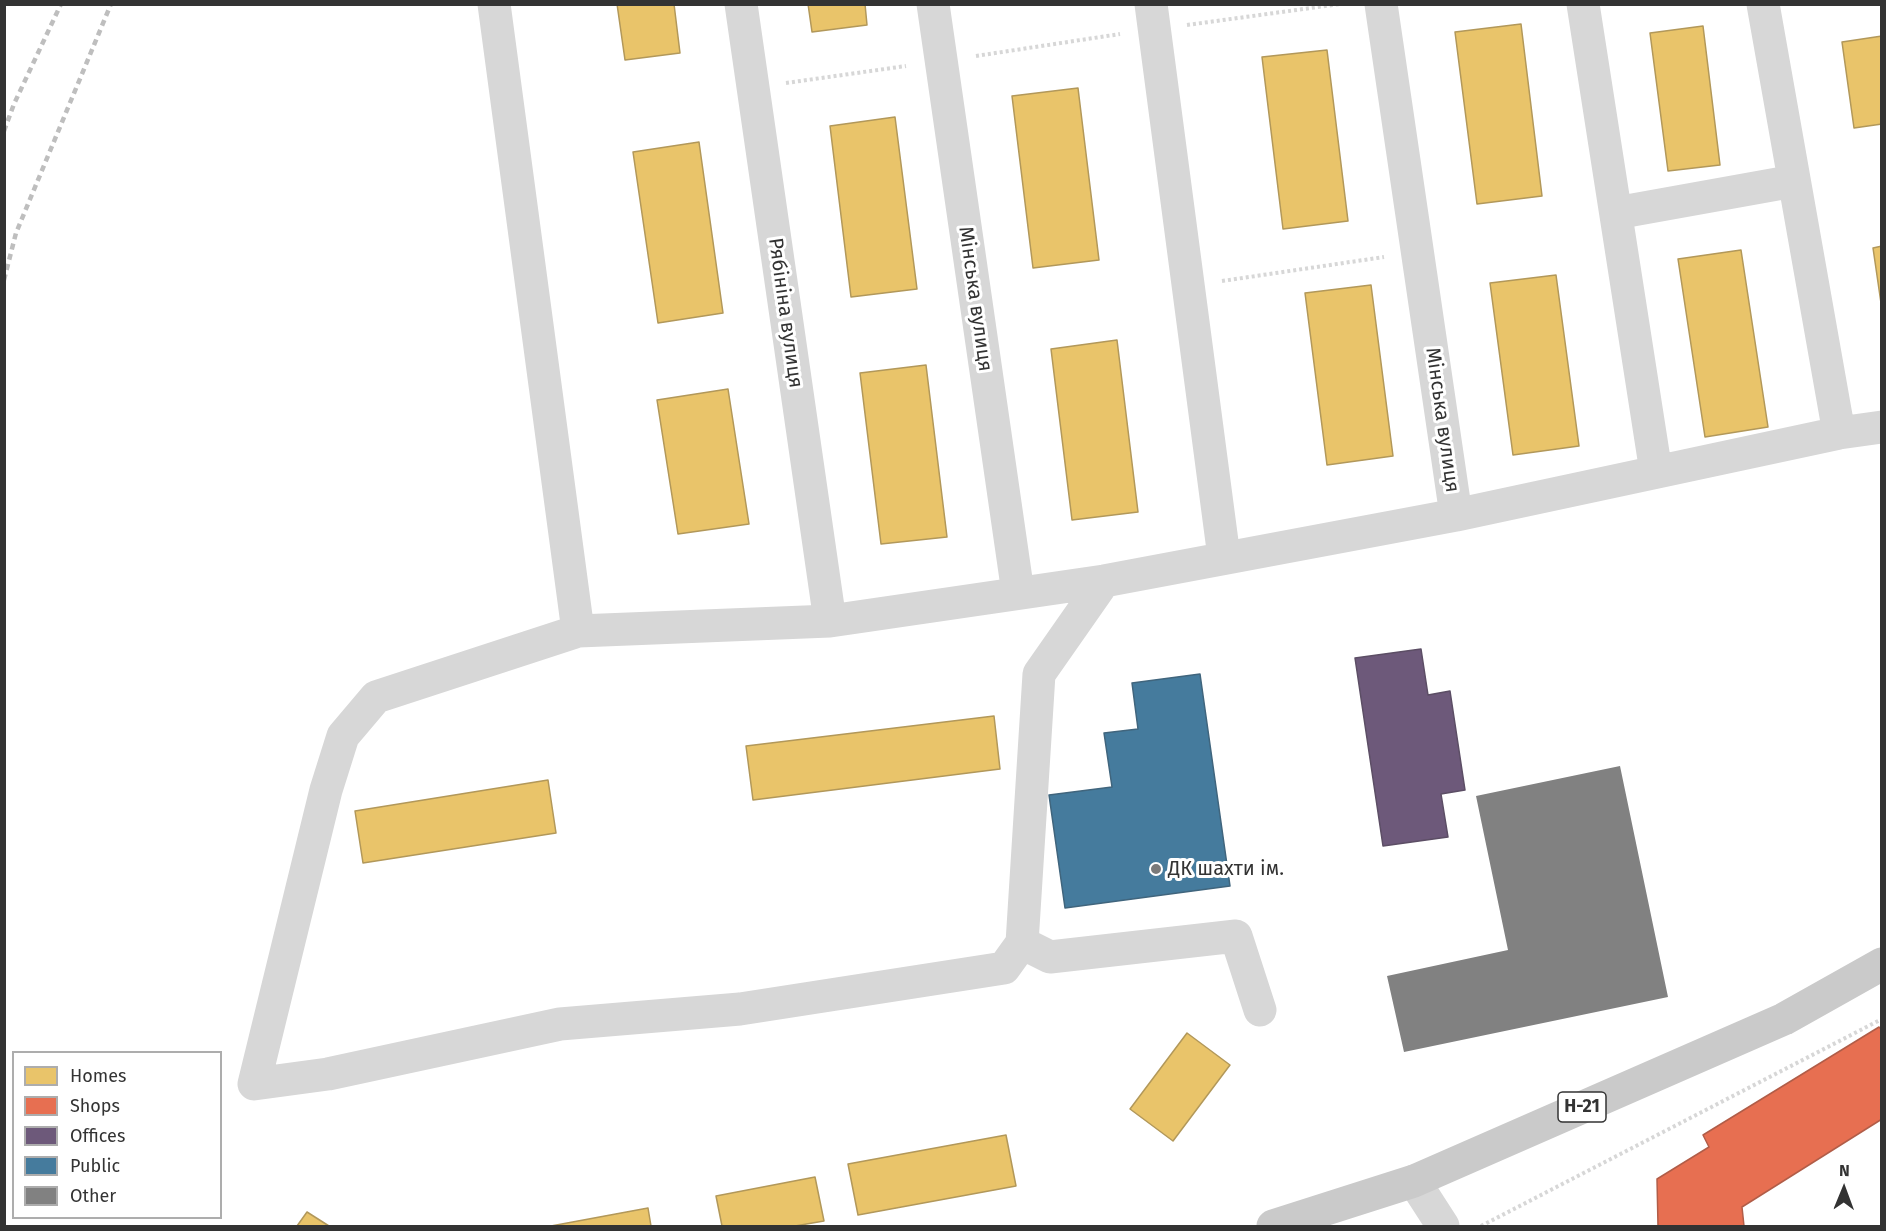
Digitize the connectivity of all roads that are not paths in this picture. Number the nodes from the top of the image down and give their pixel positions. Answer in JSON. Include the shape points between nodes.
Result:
{"nodes":[{"id":1,"x":494,"y":4,"type":"edge"},
{"id":2,"x":741,"y":4,"type":"edge"},
{"id":3,"x":933,"y":4,"type":"edge"},
{"id":4,"x":1381,"y":4,"type":"edge"},
{"id":5,"x":1583,"y":4,"type":"edge"},
{"id":6,"x":1763,"y":4,"type":"edge"},
{"id":7,"x":1153,"y":17,"type":"edge"},
{"id":8,"x":1794,"y":181,"type":"junction"},
{"id":9,"x":1616,"y":213,"type":"junction"},
{"id":10,"x":1881,"y":427,"type":"edge"},
{"id":11,"x":1839,"y":433,"type":"junction"},
{"id":12,"x":1656,"y":472,"type":"junction"},
{"id":13,"x":1456,"y":515,"type":"junction"},
{"id":14,"x":1224,"y":557,"type":"junction"},
{"id":15,"x":1104,"y":581,"type":"junction"},
{"id":16,"x":1018,"y":593,"type":"junction"},
{"id":17,"x":830,"y":621,"type":"junction"},
{"id":18,"x":578,"y":631,"type":"junction"},
{"id":19,"x":1023,"y":943,"type":"junction"},
{"id":20,"x":1881,"y":964,"type":"edge"},
{"id":21,"x":1260,"y":1010,"type":"dead end"},
{"id":22,"x":1414,"y":1181,"type":"junction"},
{"id":23,"x":1273,"y":1227,"type":"edge"},
{"id":24,"x":1443,"y":1227,"type":"edge"}],
"edges":[{"from":1,"to":18,"type":"street"},
{"from":2,"to":17,"type":"street","name":"Рябініна вулиця"},
{"from":3,"to":16,"type":"street","name":"Мінська вулиця"},
{"from":4,"to":13,"type":"street","name":"Мінська вулиця"},
{"from":5,"to":9,"type":"street"},
{"from":6,"to":8,"type":"street"},
{"from":7,"to":14,"type":"street"},
{"from":8,"to":9,"type":"street"},
{"from":8,"to":11,"type":"street"},
{"from":9,"to":12,"type":"street"},
{"from":10,"to":11,"type":"street"},
{"from":11,"to":12,"type":"street"},
{"from":12,"to":13,"type":"street"},
{"from":13,"to":14,"type":"street"},
{"from":14,"to":15,"type":"street"},
{"from":15,"to":16,"type":"street"},
{"from":15,"to":19,"type":"street","via":[[1040,674]]},
{"from":16,"to":17,"type":"street"},
{"from":17,"to":18,"type":"street"},
{"from":18,"to":19,"type":"street","via":[[376,697],[344,736],[326,790],[254,1084],[328,1074],[560,1024],[740,1009],[1004,968]]},
{"from":19,"to":21,"type":"street","via":[[1050,957],[1236,936]]},
{"from":20,"to":22,"type":"main road","number":"Н-21","via":[[1784,1019]]},
{"from":22,"to":23,"type":"main road","number":"Н-21"},
{"from":22,"to":24,"type":"street"}]}
